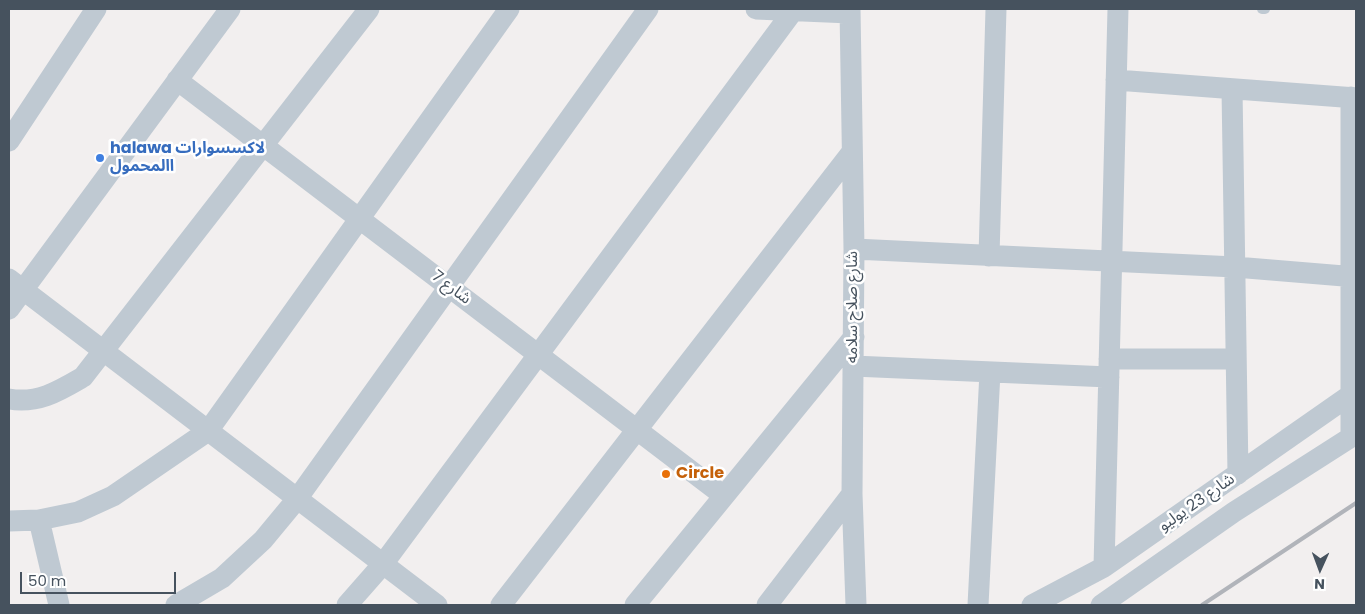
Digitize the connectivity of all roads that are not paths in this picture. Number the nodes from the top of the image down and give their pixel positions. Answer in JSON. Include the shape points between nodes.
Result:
{"nodes":[{"id":1,"x":96,"y":9,"type":"edge"},
{"id":2,"x":230,"y":9,"type":"edge"},
{"id":3,"x":370,"y":9,"type":"edge"},
{"id":4,"x":509,"y":9,"type":"edge"},
{"id":5,"x":648,"y":9,"type":"edge"},
{"id":6,"x":756,"y":9,"type":"edge"},
{"id":7,"x":996,"y":9,"type":"edge"},
{"id":8,"x":1118,"y":9,"type":"edge"},
{"id":9,"x":793,"y":11,"type":"junction"},
{"id":10,"x":850,"y":11,"type":"edge"},
{"id":11,"x":177,"y":80,"type":"junction"},
{"id":12,"x":1116,"y":80,"type":"junction"},
{"id":13,"x":1232,"y":89,"type":"junction"},
{"id":14,"x":1354,"y":98,"type":"edge"},
{"id":15,"x":9,"y":141,"type":"edge"},
{"id":16,"x":263,"y":145,"type":"junction"},
{"id":17,"x":852,"y":152,"type":"junction"},
{"id":18,"x":359,"y":219,"type":"junction"},
{"id":19,"x":854,"y":249,"type":"junction"},
{"id":20,"x":989,"y":256,"type":"junction"},
{"id":21,"x":1112,"y":262,"type":"junction"},
{"id":22,"x":1235,"y":267,"type":"junction"},
{"id":23,"x":1353,"y":276,"type":"edge"},
{"id":24,"x":16,"y":284,"type":"edge"},
{"id":25,"x":449,"y":287,"type":"junction"},
{"id":26,"x":9,"y":309,"type":"edge"},
{"id":27,"x":854,"y":337,"type":"junction"},
{"id":28,"x":103,"y":350,"type":"junction"},
{"id":29,"x":538,"y":355,"type":"junction"},
{"id":30,"x":1236,"y":359,"type":"junction"},
{"id":31,"x":853,"y":366,"type":"junction"},
{"id":32,"x":1109,"y":368,"type":"junction"},
{"id":33,"x":990,"y":372,"type":"junction"},
{"id":34,"x":1353,"y":393,"type":"edge"},
{"id":35,"x":9,"y":399,"type":"edge"},
{"id":36,"x":637,"y":430,"type":"junction"},
{"id":37,"x":208,"y":431,"type":"junction"},
{"id":38,"x":1353,"y":436,"type":"edge"},
{"id":39,"x":1238,"y":474,"type":"junction"},
{"id":40,"x":852,"y":494,"type":"junction"},
{"id":41,"x":724,"y":496,"type":"junction"},
{"id":42,"x":297,"y":498,"type":"junction"},
{"id":43,"x":9,"y":520,"type":"edge"},
{"id":44,"x":39,"y":520,"type":"junction"},
{"id":45,"x":383,"y":564,"type":"junction"},
{"id":46,"x":1104,"y":567,"type":"junction"},
{"id":47,"x":60,"y":605,"type":"edge"},
{"id":48,"x":176,"y":605,"type":"edge"},
{"id":49,"x":347,"y":605,"type":"edge"},
{"id":50,"x":437,"y":605,"type":"edge"},
{"id":51,"x":501,"y":605,"type":"edge"},
{"id":52,"x":635,"y":605,"type":"edge"},
{"id":53,"x":766,"y":605,"type":"edge"},
{"id":54,"x":856,"y":605,"type":"edge"},
{"id":55,"x":978,"y":605,"type":"edge"},
{"id":56,"x":1032,"y":605,"type":"edge"},
{"id":57,"x":1102,"y":605,"type":"edge"}],
"edges":[{"from":1,"to":15,"type":"street"},
{"from":2,"to":11,"type":"street"},
{"from":3,"to":16,"type":"street"},
{"from":4,"to":18,"type":"street"},
{"from":5,"to":25,"type":"street"},
{"from":6,"to":9,"type":"street"},
{"from":7,"to":20,"type":"street"},
{"from":8,"to":12,"type":"street"},
{"from":9,"to":10,"type":"street"},
{"from":9,"to":29,"type":"street"},
{"from":10,"to":17,"type":"street","name":"شارع صلاح سلامه"},
{"from":11,"to":16,"type":"street","name":"شارع 7"},
{"from":11,"to":24,"type":"street"},
{"from":12,"to":13,"type":"street"},
{"from":12,"to":21,"type":"street"},
{"from":13,"to":14,"type":"street"},
{"from":13,"to":22,"type":"street"},
{"from":14,"to":23,"type":"street"},
{"from":16,"to":18,"type":"street","name":"شارع 7"},
{"from":16,"to":28,"type":"street"},
{"from":17,"to":19,"type":"street","name":"شارع صلاح سلامه"},
{"from":17,"to":36,"type":"street"},
{"from":18,"to":25,"type":"street","name":"شارع 7"},
{"from":18,"to":37,"type":"street"},
{"from":19,"to":20,"type":"street"},
{"from":19,"to":27,"type":"street","name":"شارع صلاح سلامه"},
{"from":20,"to":21,"type":"street"},
{"from":21,"to":22,"type":"street"},
{"from":21,"to":32,"type":"street"},
{"from":22,"to":23,"type":"street"},
{"from":22,"to":30,"type":"street"},
{"from":23,"to":34,"type":"street"},
{"from":24,"to":26,"type":"street"},
{"from":24,"to":28,"type":"street"},
{"from":25,"to":29,"type":"street","name":"شارع 7"},
{"from":25,"to":42,"type":"street"},
{"from":27,"to":31,"type":"street","name":"شارع صلاح سلامه"},
{"from":27,"to":41,"type":"street"},
{"from":28,"to":35,"type":"street","via":[[83,377],[54,394],[20,401]]},
{"from":28,"to":37,"type":"street"},
{"from":29,"to":36,"type":"street","name":"شارع 7"},
{"from":29,"to":45,"type":"street"},
{"from":30,"to":32,"type":"street"},
{"from":30,"to":39,"type":"street"},
{"from":31,"to":33,"type":"street"},
{"from":31,"to":40,"type":"street","name":"شارع صلاح سلامه"},
{"from":32,"to":33,"type":"street"},
{"from":32,"to":46,"type":"street"},
{"from":33,"to":55,"type":"street"},
{"from":34,"to":38,"type":"street"},
{"from":34,"to":39,"type":"street","name":"شارع 23 يوليو"},
{"from":36,"to":41,"type":"street","name":"شارع 7"},
{"from":36,"to":51,"type":"street"},
{"from":37,"to":42,"type":"street"},
{"from":37,"to":44,"type":"street","via":[[113,496],[78,512]]},
{"from":38,"to":57,"type":"street","name":"شارع 23 يوليو","via":[[1234,512]]},
{"from":39,"to":46,"type":"street","name":"شارع 23 يوليو"},
{"from":40,"to":53,"type":"street"},
{"from":40,"to":54,"type":"street","name":"شارع صلاح سلامه"},
{"from":41,"to":52,"type":"street"},
{"from":42,"to":45,"type":"street"},
{"from":42,"to":48,"type":"street","via":[[263,540],[222,578]]},
{"from":43,"to":44,"type":"street"},
{"from":44,"to":47,"type":"street"},
{"from":45,"to":49,"type":"street"},
{"from":45,"to":50,"type":"street"},
{"from":46,"to":56,"type":"street","name":"شارع 23 يوليو"}]}
